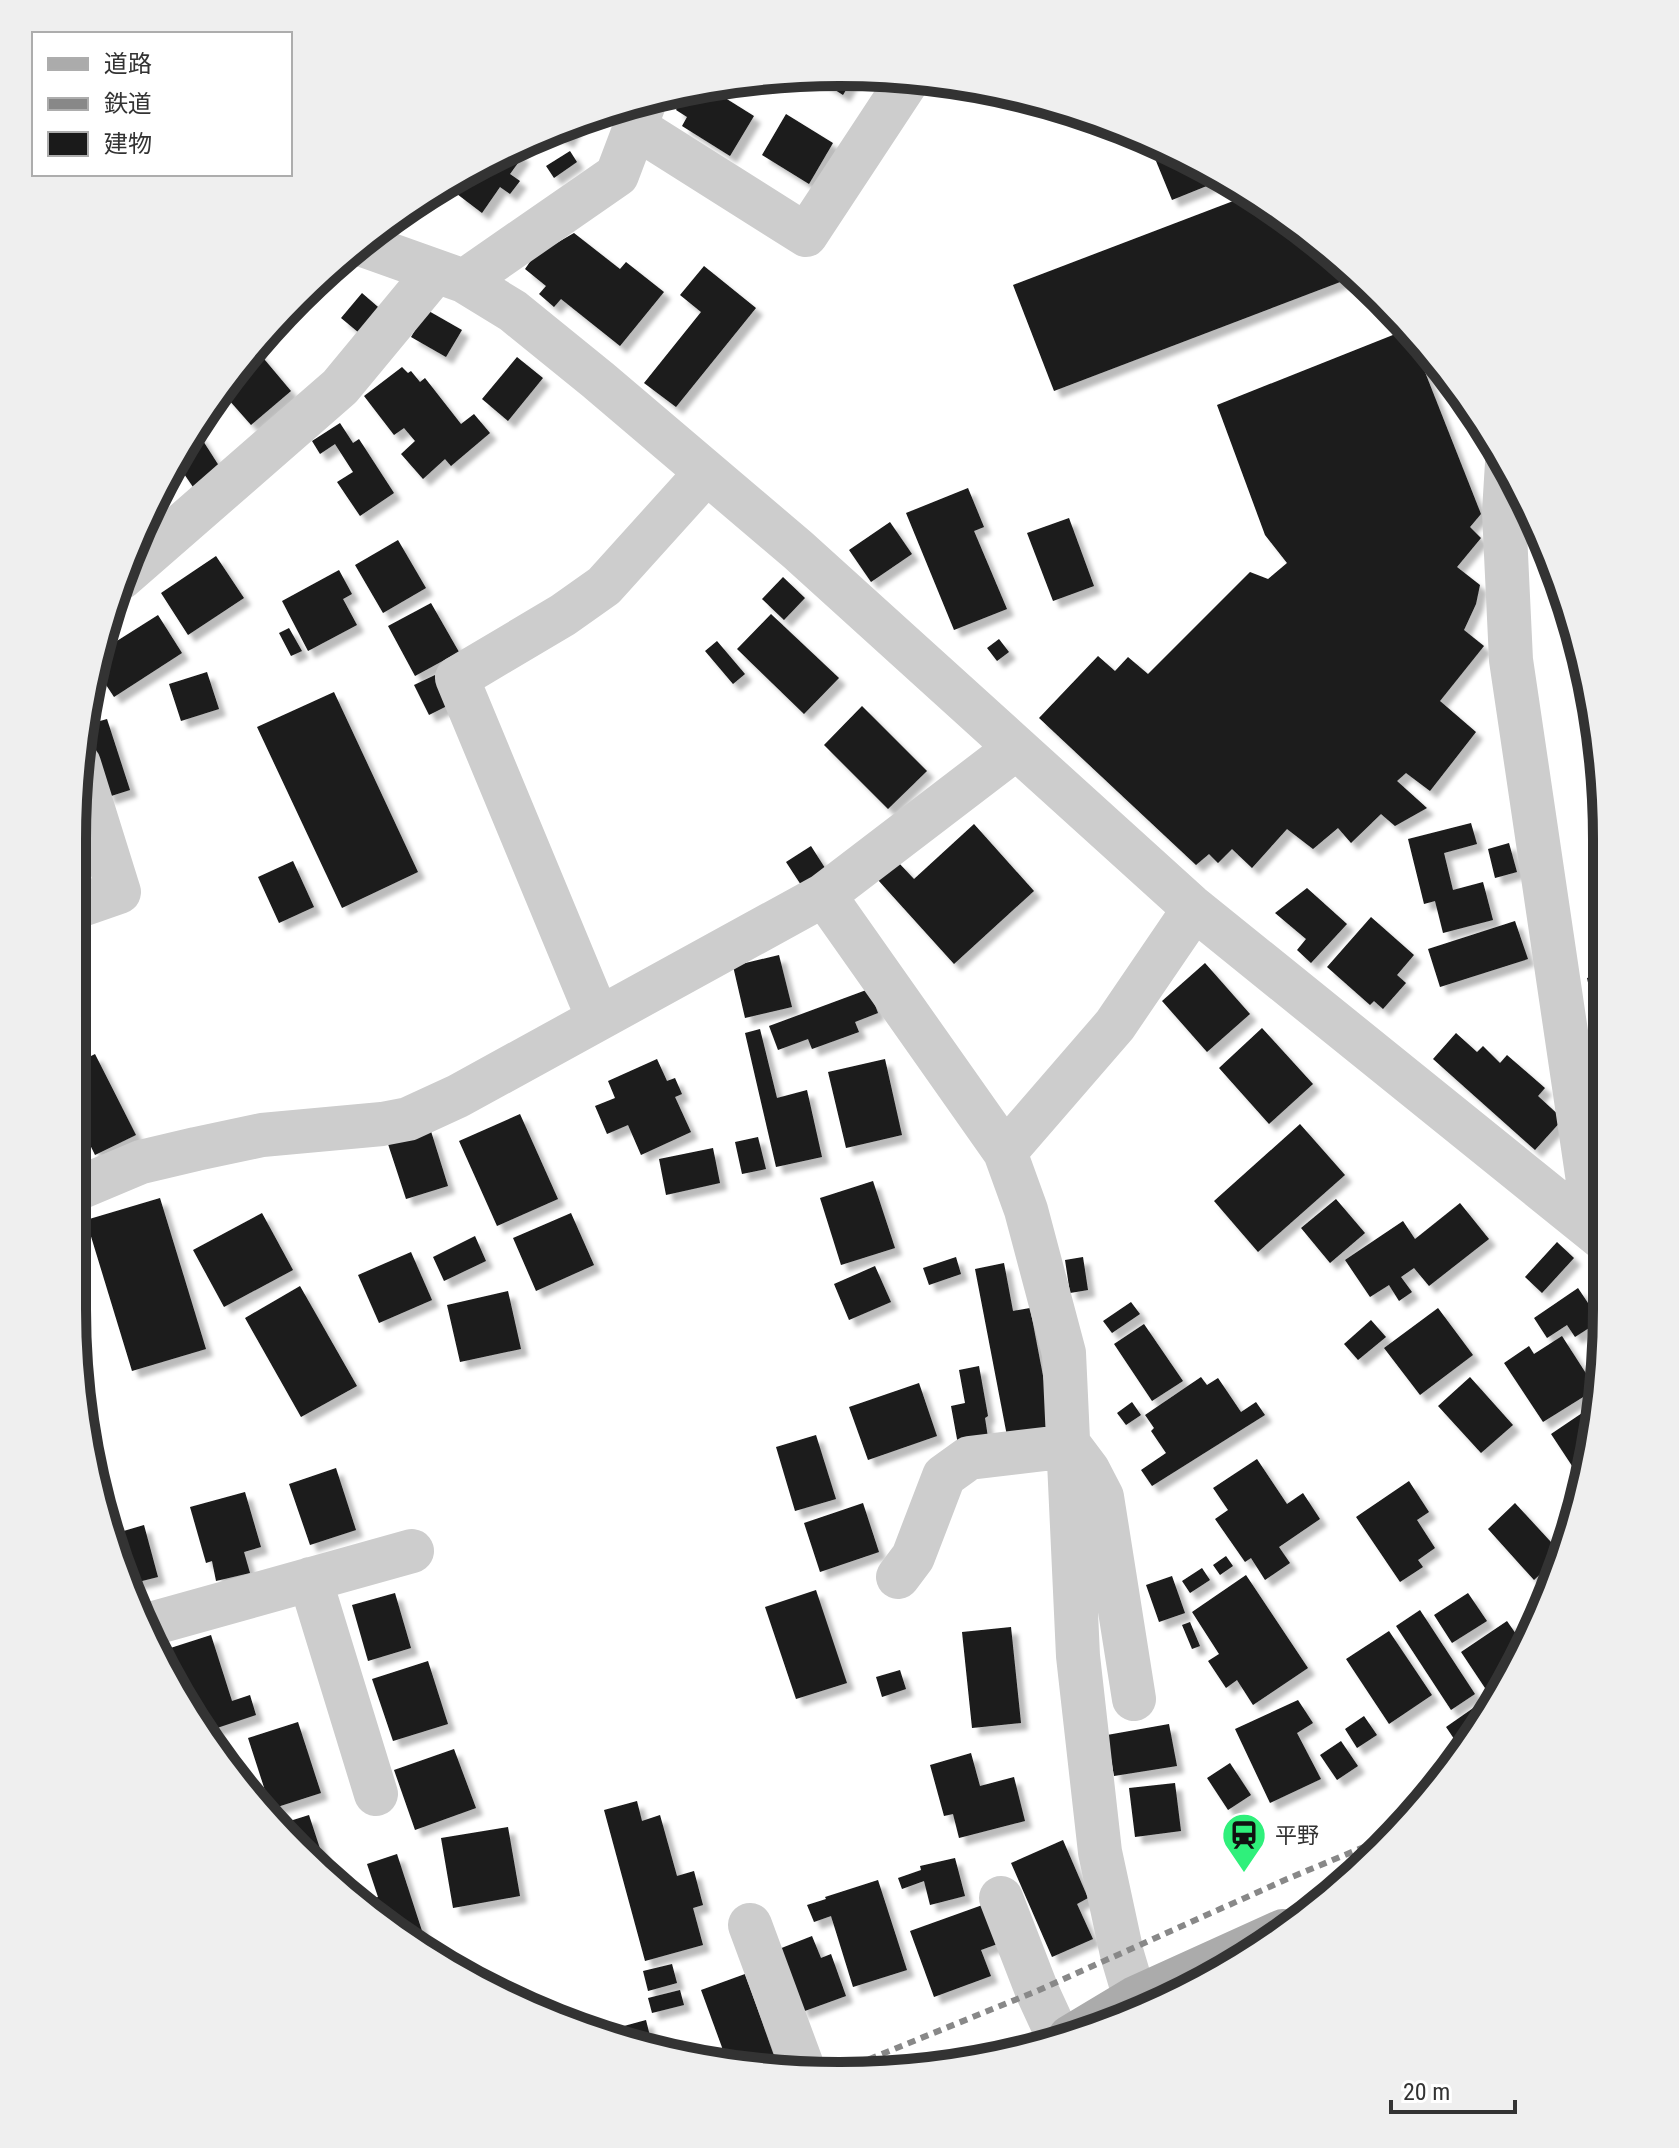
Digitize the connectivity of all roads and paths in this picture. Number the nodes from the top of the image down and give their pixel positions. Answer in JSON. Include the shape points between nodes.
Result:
{"nodes":[{"id":1,"x":902,"y":89,"type":"edge"},
{"id":2,"x":640,"y":114,"type":"edge"},
{"id":3,"x":373,"y":249,"type":"edge"},
{"id":4,"x":450,"y":276,"type":"junction"},
{"id":5,"x":706,"y":473,"type":"junction"},
{"id":6,"x":1505,"y":488,"type":"edge"},
{"id":7,"x":164,"y":523,"type":"edge"},
{"id":8,"x":144,"y":548,"type":"edge"},
{"id":9,"x":1015,"y":749,"type":"junction"},
{"id":10,"x":88,"y":792,"type":"edge"},
{"id":11,"x":824,"y":895,"type":"junction"},
{"id":12,"x":86,"y":903,"type":"edge"},
{"id":13,"x":1194,"y":909,"type":"junction"},
{"id":14,"x":598,"y":1018,"type":"junction"},
{"id":15,"x":1005,"y":1152,"type":"junction"},
{"id":16,"x":86,"y":1185,"type":"edge"},
{"id":17,"x":1592,"y":1229,"type":"edge"},
{"id":18,"x":1070,"y":1446,"type":"junction"},
{"id":19,"x":412,"y":1551,"type":"dead end"},
{"id":20,"x":898,"y":1577,"type":"dead end"},
{"id":21,"x":310,"y":1579,"type":"junction"},
{"id":22,"x":155,"y":1623,"type":"edge"},
{"id":23,"x":1134,"y":1699,"type":"dead end"},
{"id":24,"x":376,"y":1794,"type":"dead end"},
{"id":25,"x":1001,"y":1898,"type":"dead end"},
{"id":26,"x":750,"y":1925,"type":"dead end"},
{"id":27,"x":1135,"y":2002,"type":"edge"},
{"id":28,"x":1055,"y":2030,"type":"edge"},
{"id":29,"x":800,"y":2060,"type":"edge"}],
"edges":[{"from":1,"to":2,"type":"street","via":[[806,235]]},
{"from":2,"to":4,"type":"street","via":[[617,175]]},
{"from":3,"to":4,"type":"street"},
{"from":4,"to":5,"type":"street","via":[[525,321]]},
{"from":4,"to":7,"type":"street","via":[[340,387]]},
{"from":5,"to":9,"type":"street"},
{"from":5,"to":14,"type":"street","via":[[604,586],[457,678]]},
{"from":6,"to":17,"type":"street","via":[[1511,660]]},
{"from":7,"to":8,"type":"street"},
{"from":9,"to":11,"type":"street"},
{"from":9,"to":13,"type":"street"},
{"from":10,"to":12,"type":"street","via":[[119,892]]},
{"from":11,"to":14,"type":"street"},
{"from":11,"to":15,"type":"street"},
{"from":13,"to":15,"type":"street","via":[[1115,1025]]},
{"from":13,"to":17,"type":"street"},
{"from":14,"to":16,"type":"street","via":[[408,1119],[262,1135],[141,1162]]},
{"from":15,"to":18,"type":"street","via":[[1064,1353]]},
{"from":18,"to":20,"type":"street","via":[[969,1458],[944,1476],[913,1557]]},
{"from":18,"to":23,"type":"street","via":[[1102,1497]]},
{"from":18,"to":27,"type":"street","via":[[1078,1656],[1100,1852]]},
{"from":19,"to":21,"type":"street"},
{"from":21,"to":22,"type":"street"},
{"from":21,"to":24,"type":"street"},
{"from":25,"to":28,"type":"street"},
{"from":26,"to":29,"type":"street"}]}
